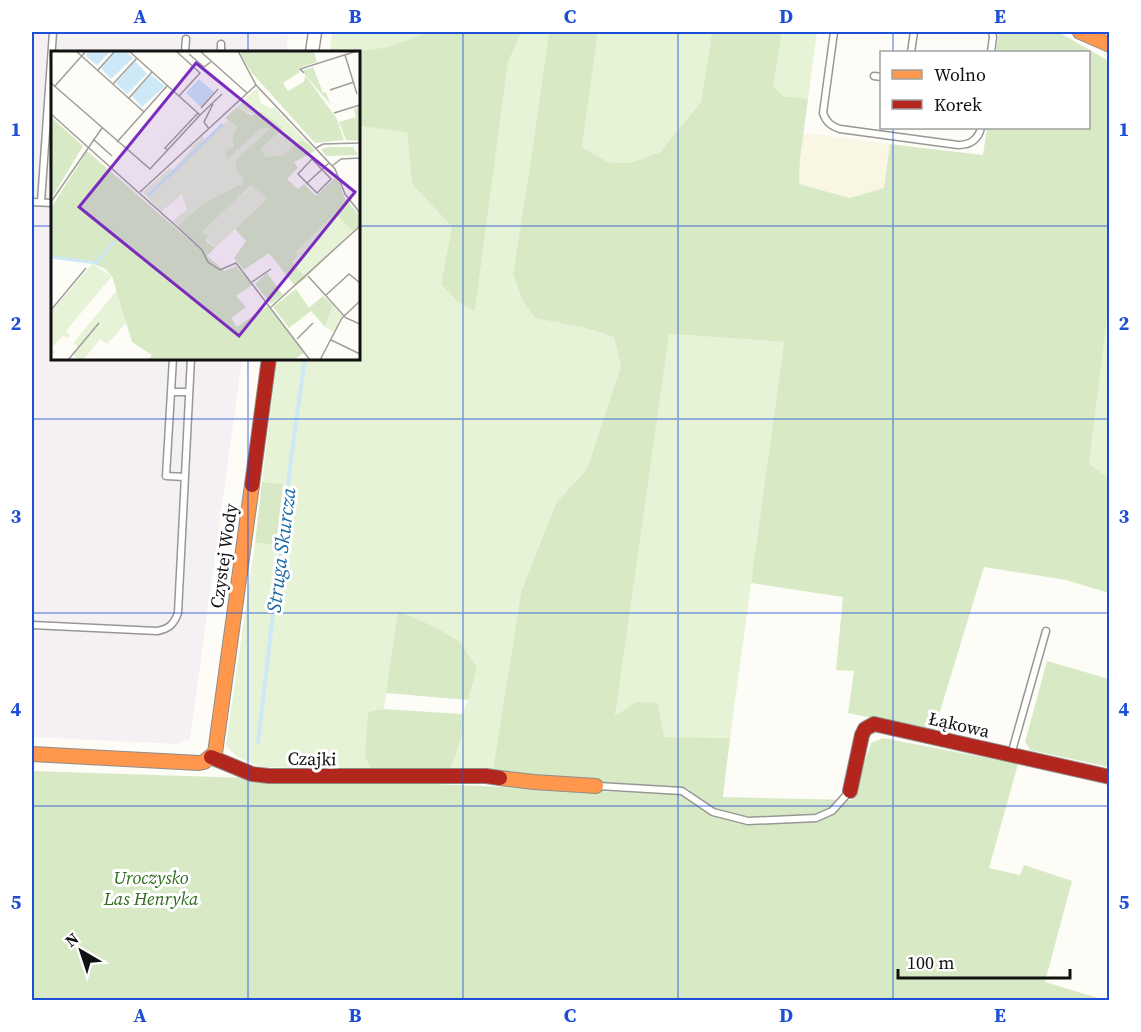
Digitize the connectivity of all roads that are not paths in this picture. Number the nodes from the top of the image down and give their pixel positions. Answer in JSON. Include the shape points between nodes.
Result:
{"nodes":[{"id":1,"x":54,"y":32,"type":"edge"},
{"id":2,"x":315,"y":32,"type":"edge"},
{"id":3,"x":834,"y":32,"type":"edge"},
{"id":4,"x":914,"y":32,"type":"edge"},
{"id":5,"x":993,"y":32,"type":"edge"},
{"id":6,"x":1080,"y":32,"type":"edge"},
{"id":7,"x":186,"y":39,"type":"dead end"},
{"id":8,"x":221,"y":44,"type":"dead end"},
{"id":9,"x":1110,"y":45,"type":"edge"},
{"id":10,"x":53,"y":51,"type":"edge"},
{"id":11,"x":185,"y":51,"type":"edge"},
{"id":12,"x":221,"y":51,"type":"edge"},
{"id":13,"x":312,"y":51,"type":"edge"},
{"id":14,"x":911,"y":51,"type":"edge"},
{"id":15,"x":991,"y":51,"type":"edge"},
{"id":16,"x":51,"y":71,"type":"edge"},
{"id":17,"x":900,"y":129,"type":"edge"},
{"id":18,"x":981,"y":129,"type":"edge"},
{"id":19,"x":899,"y":137,"type":"junction"},
{"id":20,"x":32,"y":202,"type":"edge"},
{"id":21,"x":41,"y":202,"type":"junction"},
{"id":22,"x":51,"y":203,"type":"edge"},
{"id":23,"x":173,"y":360,"type":"edge"},
{"id":24,"x":191,"y":360,"type":"edge"},
{"id":25,"x":269,"y":360,"type":"edge"},
{"id":26,"x":171,"y":392,"type":"junction"},
{"id":27,"x":189,"y":392,"type":"junction"},
{"id":28,"x":185,"y":477,"type":"junction"},
{"id":29,"x":32,"y":625,"type":"edge"},
{"id":30,"x":1046,"y":631,"type":"dead end"},
{"id":31,"x":32,"y":754,"type":"edge"},
{"id":32,"x":1011,"y":755,"type":"junction"},
{"id":33,"x":211,"y":757,"type":"junction"},
{"id":34,"x":1110,"y":777,"type":"edge"},
{"id":35,"x":596,"y":786,"type":"joint"},
{"id":36,"x":849,"y":791,"type":"joint"}],
"edges":[{"from":1,"to":10,"type":"lane"},
{"from":2,"to":13,"type":"street"},
{"from":3,"to":19,"type":"lane","via":[[823,107],[825,118],[840,129]]},
{"from":4,"to":14,"type":"lane"},
{"from":5,"to":15,"type":"lane"},
{"from":6,"to":9,"type":"street"},
{"from":7,"to":11,"type":"lane"},
{"from":8,"to":12,"type":"lane"},
{"from":16,"to":21,"type":"lane"},
{"from":17,"to":19,"type":"lane"},
{"from":18,"to":19,"type":"lane","via":[[968,145]]},
{"from":20,"to":21,"type":"lane"},
{"from":21,"to":22,"type":"lane"},
{"from":23,"to":26,"type":"lane"},
{"from":24,"to":27,"type":"lane"},
{"from":25,"to":33,"type":"street","name":"Czystej Wody","via":[[216,748]]},
{"from":26,"to":27,"type":"lane"},
{"from":26,"to":28,"type":"lane","via":[[166,476]]},
{"from":27,"to":28,"type":"lane"},
{"from":28,"to":29,"type":"lane","via":[[178,613],[171,626],[158,631]]},
{"from":30,"to":32,"type":"lane"},
{"from":31,"to":33,"type":"street","via":[[199,763]]},
{"from":32,"to":34,"type":"street","name":"Łąkowa"},
{"from":32,"to":36,"type":"street","name":"Łąkowa","via":[[874,724],[862,735]]},
{"from":33,"to":35,"type":"street","name":"Czajki","via":[[252,774],[269,776],[486,776]]},
{"from":35,"to":36,"type":"lane","via":[[682,791],[713,812],[748,821],[816,818],[832,811]]}]}
